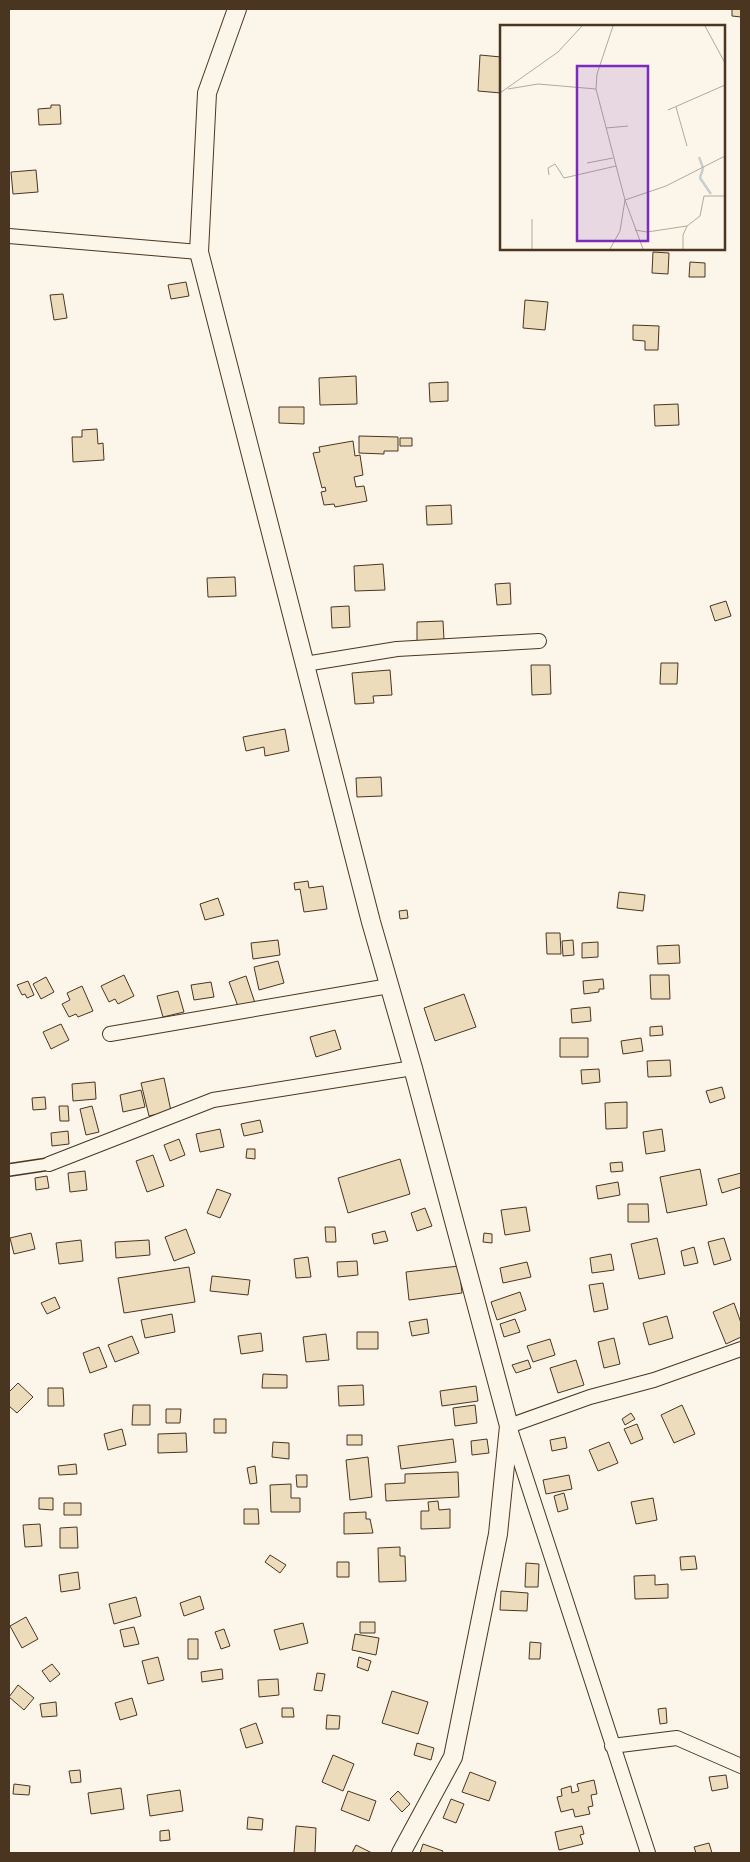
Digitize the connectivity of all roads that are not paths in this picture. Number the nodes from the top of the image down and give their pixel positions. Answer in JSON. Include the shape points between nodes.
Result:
{"nodes":[{"id":1,"x":237,"y":9,"type":"edge"},
{"id":2,"x":9,"y":236,"type":"edge"},
{"id":3,"x":199,"y":252,"type":"junction"},
{"id":4,"x":539,"y":641,"type":"dead end"},
{"id":5,"x":305,"y":664,"type":"junction"},
{"id":6,"x":389,"y":986,"type":"junction"},
{"id":7,"x":110,"y":1034,"type":"dead end"},
{"id":8,"x":413,"y":1068,"type":"junction"},
{"id":9,"x":49,"y":1164,"type":"joint"},
{"id":10,"x":9,"y":1170,"type":"edge"},
{"id":11,"x":741,"y":1350,"type":"edge"},
{"id":12,"x":509,"y":1426,"type":"junction"},
{"id":13,"x":612,"y":1746,"type":"junction"},
{"id":14,"x":741,"y":1766,"type":"edge"},
{"id":15,"x":401,"y":1853,"type":"edge"},
{"id":16,"x":648,"y":1853,"type":"edge"}],
"edges":[{"from":1,"to":3,"type":"street","via":[[207,93]]},
{"from":2,"to":3,"type":"street"},
{"from":3,"to":5,"type":"street"},
{"from":4,"to":5,"type":"street","via":[[397,649]]},
{"from":5,"to":6,"type":"street"},
{"from":6,"to":7,"type":"street"},
{"from":6,"to":8,"type":"street"},
{"from":8,"to":9,"type":"street","via":[[213,1100]]},
{"from":8,"to":12,"type":"street"},
{"from":9,"to":10,"type":"street"},
{"from":11,"to":12,"type":"street"},
{"from":12,"to":13,"type":"street"},
{"from":12,"to":15,"type":"street","via":[[498,1534],[453,1757]]},
{"from":13,"to":14,"type":"street","via":[[677,1738]]},
{"from":13,"to":16,"type":"street"}]}
